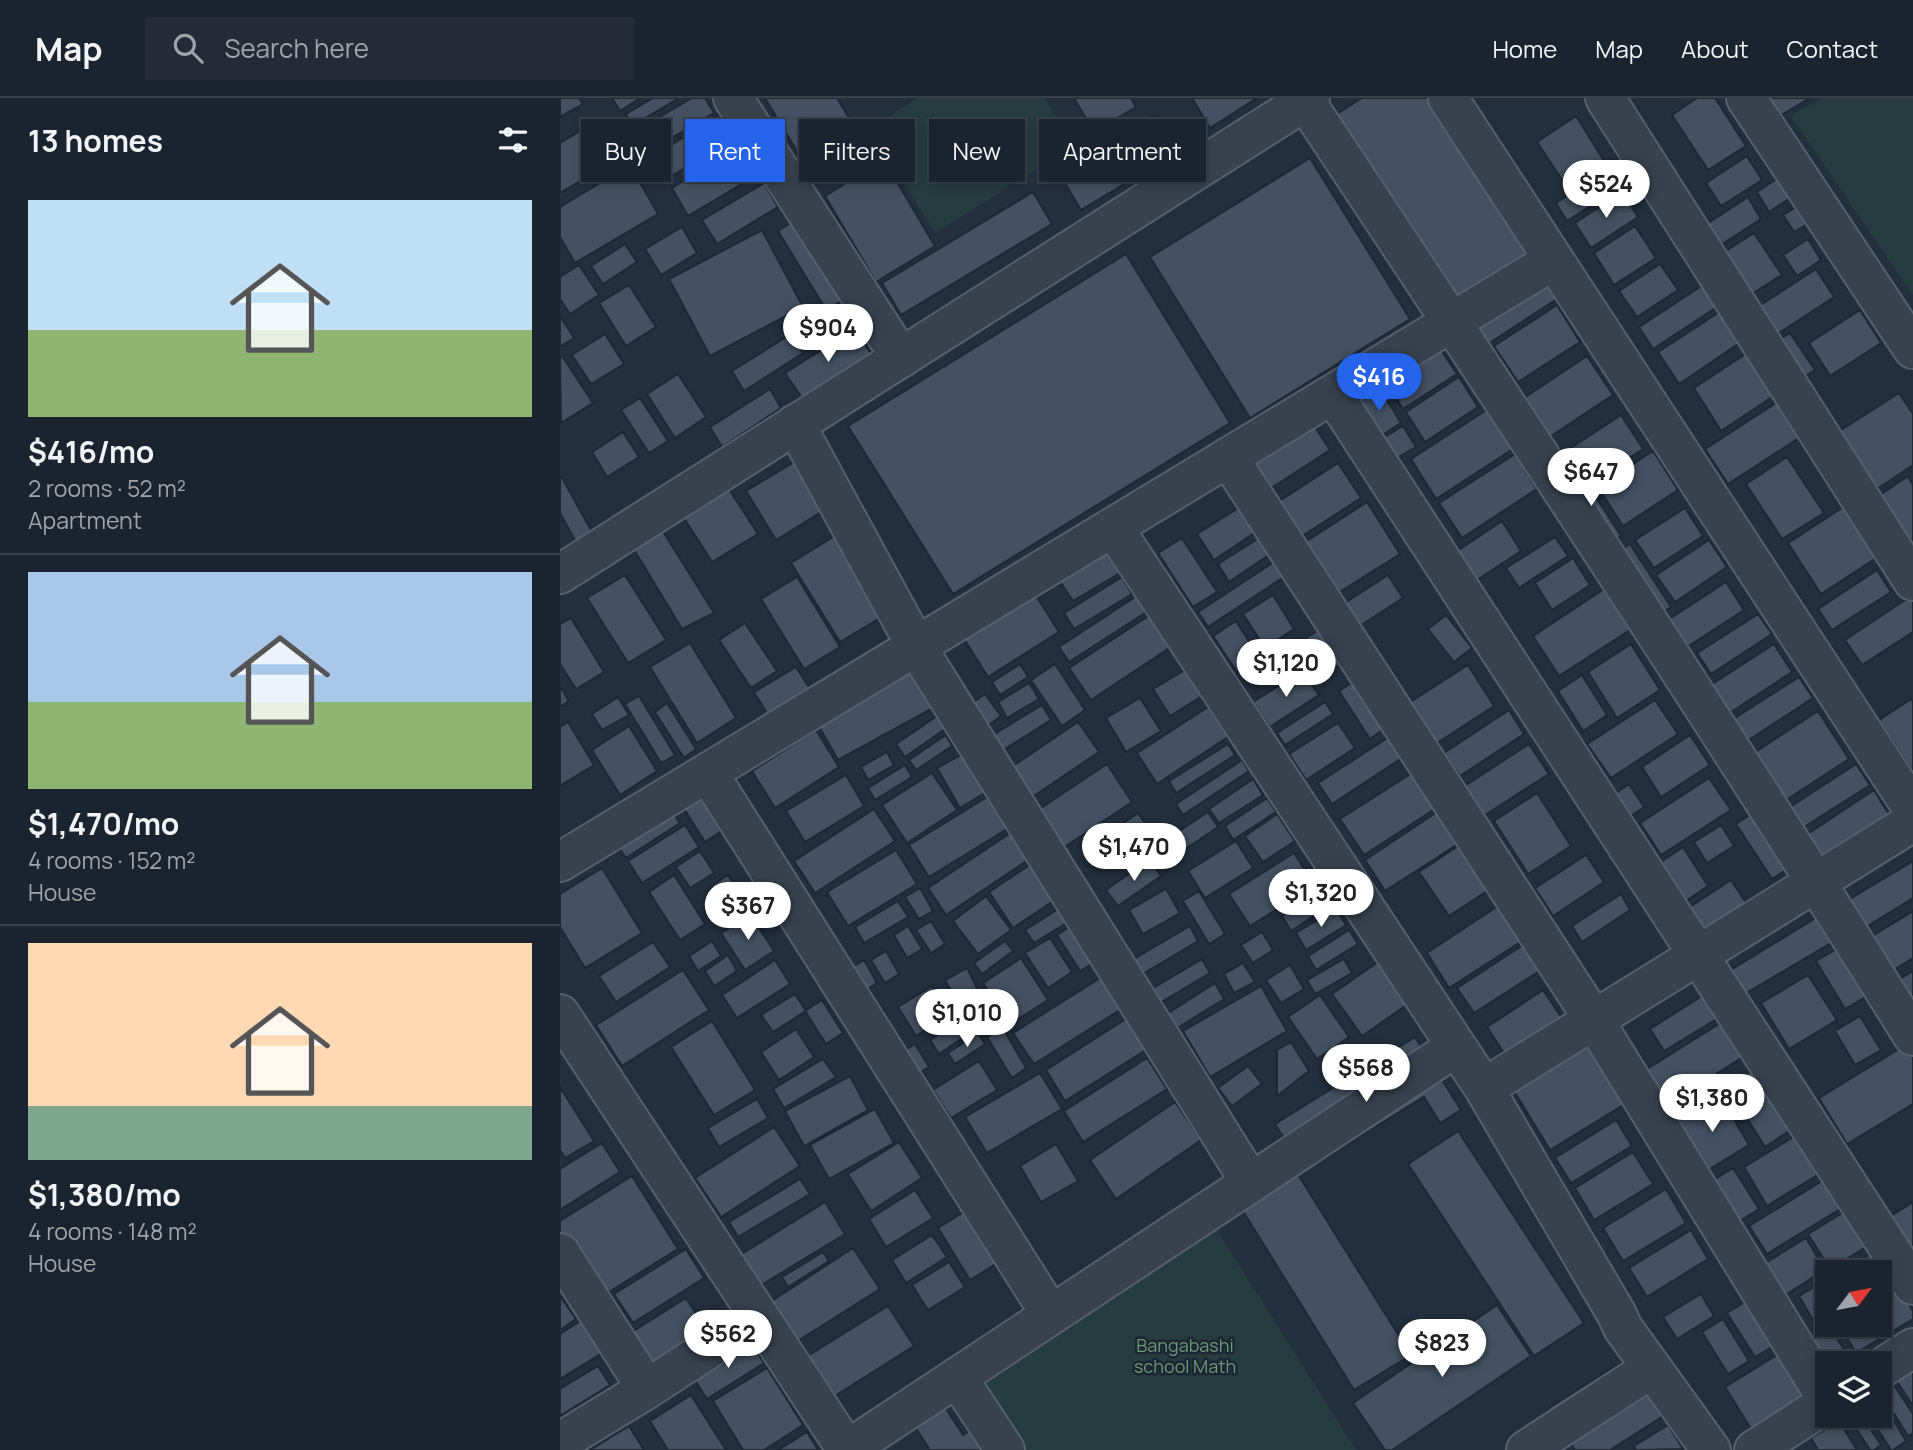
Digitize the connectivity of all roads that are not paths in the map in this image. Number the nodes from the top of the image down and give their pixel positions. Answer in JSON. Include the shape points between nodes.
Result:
{"nodes":[{"id":1,"x":733,"y":98,"type":"edge"},
{"id":2,"x":1448,"y":98,"type":"edge"},
{"id":3,"x":1605,"y":98,"type":"edge"},
{"id":4,"x":1746,"y":98,"type":"edge"},
{"id":5,"x":1308,"y":100,"type":"edge"},
{"id":6,"x":1554,"y":260,"type":"junction"},
{"id":7,"x":1452,"y":322,"type":"junction"},
{"id":8,"x":1913,"y":349,"type":"edge"},
{"id":9,"x":901,"y":358,"type":"junction"},
{"id":10,"x":1333,"y":394,"type":"junction"},
{"id":11,"x":795,"y":424,"type":"junction"},
{"id":12,"x":1228,"y":457,"type":"junction"},
{"id":13,"x":1113,"y":527,"type":"junction"},
{"id":14,"x":560,"y":573,"type":"edge"},
{"id":15,"x":1913,"y":581,"type":"edge"},
{"id":16,"x":916,"y":646,"type":"junction"},
{"id":17,"x":708,"y":773,"type":"junction"},
{"id":18,"x":1913,"y":809,"type":"edge"},
{"id":19,"x":1913,"y":821,"type":"edge"},
{"id":20,"x":560,"y":862,"type":"edge"},
{"id":21,"x":1816,"y":882,"type":"junction"},
{"id":22,"x":1699,"y":955,"type":"junction"},
{"id":23,"x":560,"y":1014,"type":"edge"},
{"id":24,"x":1594,"y":1020,"type":"junction"},
{"id":25,"x":1913,"y":1036,"type":"edge"},
{"id":26,"x":1456,"y":1047,"type":"junction"},
{"id":27,"x":1484,"y":1088,"type":"junction"},
{"id":28,"x":1251,"y":1183,"type":"junction"},
{"id":29,"x":560,"y":1253,"type":"edge"},
{"id":30,"x":1913,"y":1285,"type":"edge"},
{"id":31,"x":1051,"y":1315,"type":"junction"},
{"id":32,"x":759,"y":1317,"type":"junction"},
{"id":33,"x":1913,"y":1348,"type":"edge"},
{"id":34,"x":1892,"y":1361,"type":"edge"},
{"id":35,"x":1652,"y":1368,"type":"junction"},
{"id":36,"x":957,"y":1377,"type":"junction"},
{"id":37,"x":1815,"y":1381,"type":"edge"},
{"id":38,"x":647,"y":1389,"type":"junction"},
{"id":39,"x":1815,"y":1409,"type":"edge"},
{"id":40,"x":560,"y":1442,"type":"edge"},
{"id":41,"x":847,"y":1450,"type":"edge"},
{"id":42,"x":1005,"y":1450,"type":"edge"},
{"id":43,"x":1526,"y":1450,"type":"edge"},
{"id":44,"x":1711,"y":1450,"type":"edge"},
{"id":45,"x":1754,"y":1450,"type":"edge"}],
"edges":[{"from":1,"to":9,"type":"street"},
{"from":2,"to":6,"type":"street"},
{"from":3,"to":15,"type":"street"},
{"from":4,"to":8,"type":"street"},
{"from":5,"to":7,"type":"street"},
{"from":5,"to":9,"type":"street"},
{"from":6,"to":7,"type":"street"},
{"from":6,"to":18,"type":"street"},
{"from":7,"to":10,"type":"street"},
{"from":7,"to":21,"type":"street"},
{"from":9,"to":11,"type":"street"},
{"from":10,"to":12,"type":"street"},
{"from":10,"to":22,"type":"street"},
{"from":11,"to":14,"type":"street"},
{"from":11,"to":16,"type":"street"},
{"from":12,"to":13,"type":"street"},
{"from":12,"to":24,"type":"street"},
{"from":13,"to":16,"type":"street"},
{"from":13,"to":26,"type":"street"},
{"from":16,"to":17,"type":"street"},
{"from":16,"to":28,"type":"street"},
{"from":17,"to":20,"type":"street"},
{"from":17,"to":31,"type":"street"},
{"from":19,"to":21,"type":"street"},
{"from":21,"to":22,"type":"street"},
{"from":21,"to":25,"type":"street"},
{"from":22,"to":24,"type":"street"},
{"from":22,"to":30,"type":"street"},
{"from":23,"to":32,"type":"street"},
{"from":24,"to":27,"type":"street"},
{"from":24,"to":37,"type":"street"},
{"from":26,"to":27,"type":"street"},
{"from":26,"to":28,"type":"street"},
{"from":27,"to":35,"type":"street","via":[[1623,1328]]},
{"from":28,"to":31,"type":"street"},
{"from":29,"to":38,"type":"street"},
{"from":31,"to":36,"type":"street"},
{"from":32,"to":38,"type":"street"},
{"from":32,"to":41,"type":"street"},
{"from":33,"to":34,"type":"street"},
{"from":35,"to":43,"type":"street"},
{"from":35,"to":44,"type":"street"},
{"from":36,"to":41,"type":"street"},
{"from":36,"to":42,"type":"street"},
{"from":38,"to":40,"type":"street"},
{"from":39,"to":45,"type":"street"}]}
